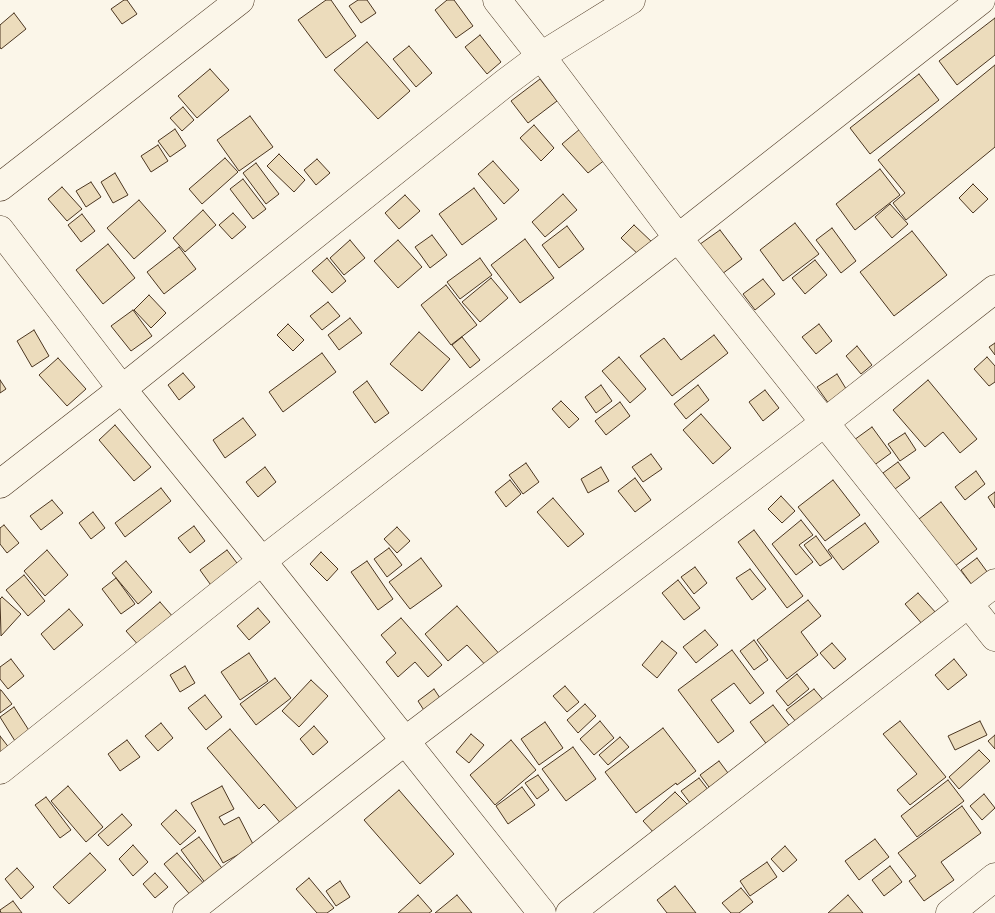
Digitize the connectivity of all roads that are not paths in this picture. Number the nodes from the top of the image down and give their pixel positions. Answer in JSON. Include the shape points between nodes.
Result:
{"nodes":[{"id":1,"x":240,"y":0,"type":"edge"},
{"id":2,"x":497,"y":0,"type":"edge"},
{"id":3,"x":631,"y":0,"type":"edge"},
{"id":4,"x":981,"y":0,"type":"edge"},
{"id":5,"x":541,"y":56,"type":"junction"},
{"id":6,"x":0,"y":186,"type":"edge"},
{"id":7,"x":0,"y":230,"type":"edge"},
{"id":8,"x":678,"y":238,"type":"junction"},
{"id":9,"x":995,"y":289,"type":"edge"},
{"id":10,"x":122,"y":389,"type":"junction"},
{"id":11,"x":824,"y":423,"type":"junction"},
{"id":12,"x":0,"y":484,"type":"edge"},
{"id":13,"x":262,"y":561,"type":"junction"},
{"id":14,"x":995,"y":583,"type":"edge"},
{"id":15,"x":969,"y":604,"type":"junction"},
{"id":16,"x":995,"y":638,"type":"edge"},
{"id":17,"x":405,"y":741,"type":"junction"},
{"id":18,"x":0,"y":770,"type":"edge"},
{"id":19,"x":995,"y":878,"type":"edge"},
{"id":20,"x":187,"y":913,"type":"edge"},
{"id":21,"x":542,"y":913,"type":"edge"},
{"id":22,"x":570,"y":913,"type":"edge"},
{"id":23,"x":950,"y":913,"type":"edge"}],
"edges":[{"from":1,"to":6,"type":"street"},
{"from":2,"to":5,"type":"street"},
{"from":3,"to":5,"type":"street"},
{"from":4,"to":8,"type":"street"},
{"from":5,"to":8,"type":"street"},
{"from":5,"to":10,"type":"street"},
{"from":7,"to":10,"type":"street"},
{"from":8,"to":11,"type":"street"},
{"from":8,"to":13,"type":"street"},
{"from":9,"to":11,"type":"street"},
{"from":10,"to":12,"type":"street"},
{"from":10,"to":13,"type":"street"},
{"from":11,"to":15,"type":"street"},
{"from":11,"to":17,"type":"street"},
{"from":13,"to":17,"type":"street"},
{"from":13,"to":18,"type":"street"},
{"from":14,"to":15,"type":"street"},
{"from":15,"to":16,"type":"street"},
{"from":15,"to":22,"type":"street"},
{"from":17,"to":20,"type":"street"},
{"from":17,"to":21,"type":"street"},
{"from":19,"to":23,"type":"street"}]}
